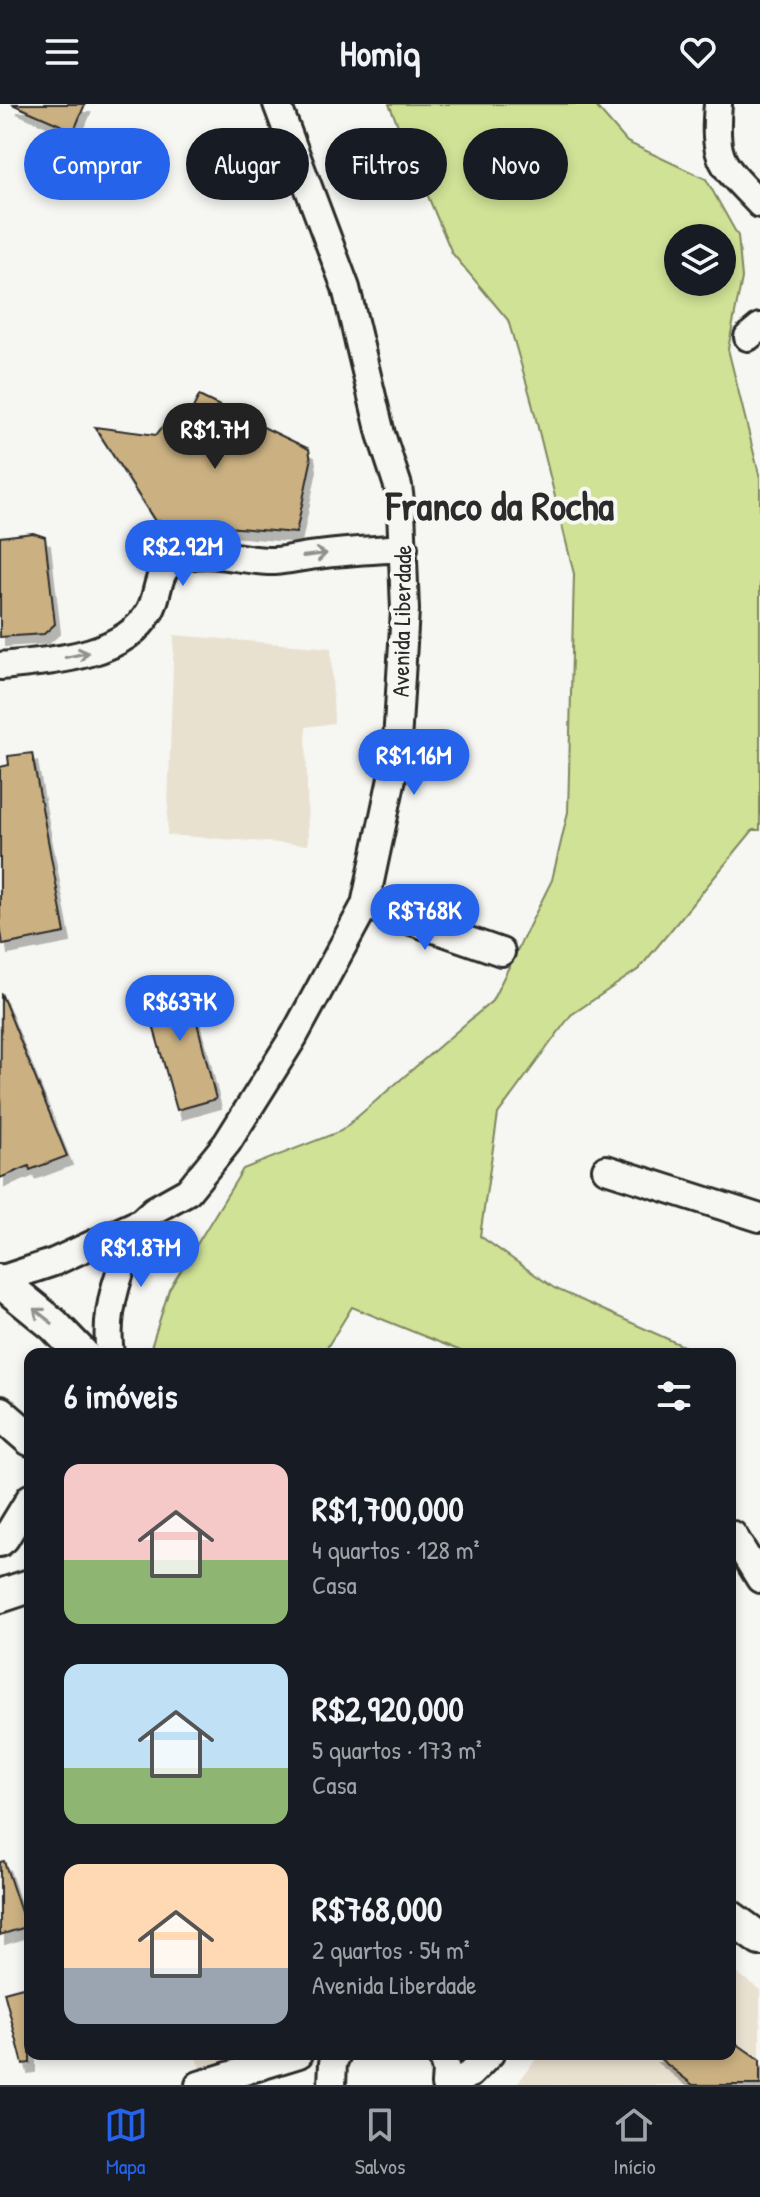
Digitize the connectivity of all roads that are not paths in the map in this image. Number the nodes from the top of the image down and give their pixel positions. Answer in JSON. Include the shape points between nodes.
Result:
{"nodes":[{"id":1,"x":277,"y":104,"type":"edge"},
{"id":2,"x":718,"y":104,"type":"edge"},
{"id":3,"x":760,"y":204,"type":"edge"},
{"id":4,"x":404,"y":548,"type":"junction"},
{"id":5,"x":0,"y":666,"type":"edge"},
{"id":6,"x":365,"y":905,"type":"junction"},
{"id":7,"x":501,"y":952,"type":"dead end"},
{"id":8,"x":606,"y":1169,"type":"dead end"},
{"id":9,"x":760,"y":1218,"type":"edge"},
{"id":10,"x":141,"y":1222,"type":"junction"},
{"id":11,"x":0,"y":1281,"type":"edge"},
{"id":12,"x":76,"y":1348,"type":"edge"},
{"id":13,"x":109,"y":1348,"type":"edge"},
{"id":14,"x":0,"y":1413,"type":"edge"},
{"id":15,"x":24,"y":1434,"type":"edge"},
{"id":16,"x":24,"y":1508,"type":"edge"},
{"id":17,"x":736,"y":1536,"type":"edge"},
{"id":18,"x":736,"y":1541,"type":"edge"},
{"id":19,"x":760,"y":1542,"type":"edge"},
{"id":20,"x":0,"y":1543,"type":"edge"},
{"id":21,"x":24,"y":1572,"type":"edge"},
{"id":22,"x":760,"y":1579,"type":"edge"},
{"id":23,"x":24,"y":1588,"type":"edge"},
{"id":24,"x":0,"y":1594,"type":"edge"},
{"id":25,"x":736,"y":1921,"type":"edge"},
{"id":26,"x":760,"y":1939,"type":"edge"},
{"id":27,"x":280,"y":2060,"type":"edge"},
{"id":28,"x":334,"y":2060,"type":"edge"},
{"id":29,"x":443,"y":2060,"type":"edge"},
{"id":30,"x":484,"y":2060,"type":"edge"},
{"id":31,"x":199,"y":2085,"type":"edge"},
{"id":32,"x":332,"y":2085,"type":"edge"},
{"id":33,"x":445,"y":2085,"type":"edge"},
{"id":34,"x":452,"y":2085,"type":"edge"}],
"edges":[{"from":1,"to":4,"type":"street","name":"Avenida Liberdade","via":[[346,288],[398,486]]},
{"from":2,"to":3,"type":"street","via":[[715,135],[722,163]]},
{"from":5,"to":4,"type":"street","one_way":true,"via":[[88,654],[124,638],[151,609],[162,572],[179,558],[275,561]]},
{"from":4,"to":6,"type":"street","name":"Avenida Liberdade","via":[[396,759]]},
{"from":6,"to":7,"type":"street"},
{"from":6,"to":10,"type":"street","name":"Avenida Liberdade","via":[[294,1036],[227,1143],[188,1191]]},
{"from":8,"to":9,"type":"street"},
{"from":10,"to":11,"type":"street","name":"Avenida Liberdade"},
{"from":10,"to":13,"type":"street","name":"Avenida Liberdade","via":[[114,1290]]},
{"from":12,"to":11,"type":"main road","one_way":true},
{"from":14,"to":15,"type":"main road"},
{"from":16,"to":20,"type":"street"},
{"from":17,"to":19,"type":"street"},
{"from":18,"to":22,"type":"street"},
{"from":21,"to":24,"type":"street"},
{"from":23,"to":24,"type":"main road"},
{"from":25,"to":26,"type":"main road"},
{"from":27,"to":31,"type":"street"},
{"from":28,"to":32,"type":"street"},
{"from":29,"to":33,"type":"street"},
{"from":30,"to":34,"type":"street"}]}
